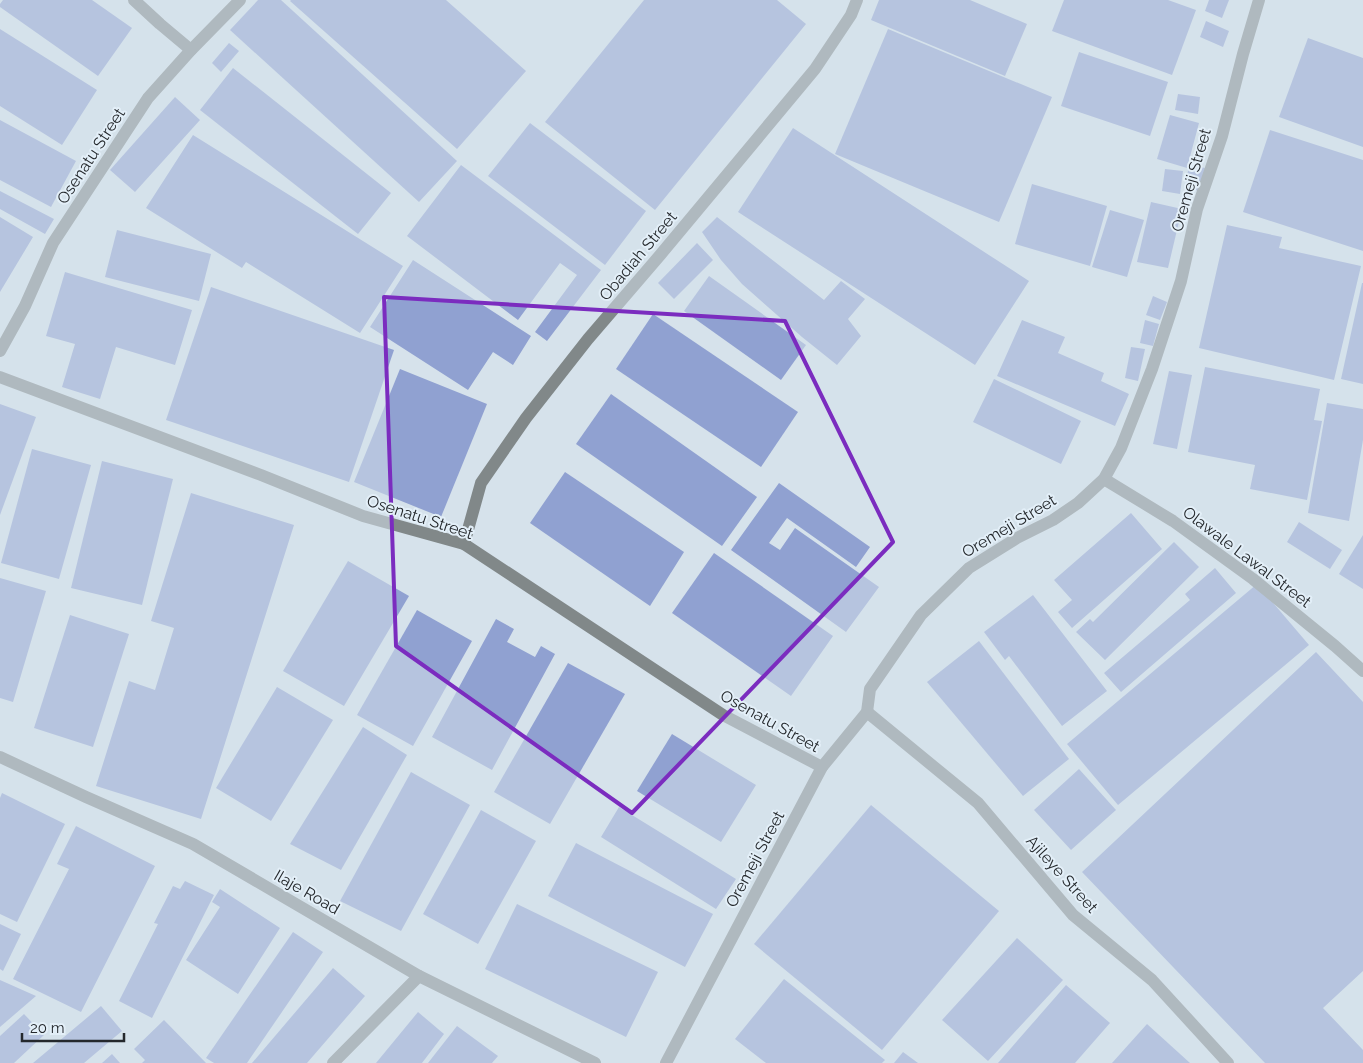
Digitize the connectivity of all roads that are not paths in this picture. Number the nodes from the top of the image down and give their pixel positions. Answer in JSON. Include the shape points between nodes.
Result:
{"nodes":[{"id":1,"x":134,"y":0,"type":"edge"},
{"id":2,"x":240,"y":0,"type":"edge"},
{"id":3,"x":857,"y":0,"type":"edge"},
{"id":4,"x":1259,"y":0,"type":"edge"},
{"id":5,"x":191,"y":50,"type":"junction"},
{"id":6,"x":0,"y":350,"type":"edge"},
{"id":7,"x":0,"y":377,"type":"edge"},
{"id":8,"x":1104,"y":479,"type":"junction"},
{"id":9,"x":464,"y":544,"type":"junction"},
{"id":10,"x":1363,"y":671,"type":"edge"},
{"id":11,"x":867,"y":712,"type":"junction"},
{"id":12,"x":0,"y":757,"type":"edge"},
{"id":13,"x":822,"y":768,"type":"junction"},
{"id":14,"x":419,"y":976,"type":"junction"},
{"id":15,"x":333,"y":1063,"type":"edge"},
{"id":16,"x":595,"y":1063,"type":"edge"},
{"id":17,"x":666,"y":1063,"type":"edge"},
{"id":18,"x":1228,"y":1063,"type":"edge"}],
"edges":[{"from":1,"to":5,"type":"street"},
{"from":2,"to":5,"type":"street","name":"Osenatu Street"},
{"from":3,"to":9,"type":"street","name":"Obadiah Street","via":[[851,15],[815,69],[588,339],[526,418],[481,483]]},
{"from":4,"to":8,"type":"street","name":"Oremeji Street","via":[[1222,136],[1197,209],[1181,280],[1152,369]]},
{"from":5,"to":6,"type":"street","name":"Osenatu Street","via":[[148,98],[53,243],[25,306]]},
{"from":7,"to":9,"type":"street","name":"Osenatu Street","via":[[363,516]]},
{"from":8,"to":10,"type":"street","name":"Olawale Lawal Street","via":[[1173,521],[1253,579]]},
{"from":8,"to":11,"type":"street","name":"Oremeji Street","via":[[1062,514],[969,568],[921,615],[870,689]]},
{"from":9,"to":13,"type":"street","name":"Osenatu Street","via":[[722,715]]},
{"from":11,"to":13,"type":"street","name":"Oremeji Street"},
{"from":11,"to":18,"type":"street","name":"Ajileye Street","via":[[978,804],[1072,915],[1152,980]]},
{"from":12,"to":14,"type":"street","name":"Ilaje Road","via":[[194,844]]},
{"from":13,"to":17,"type":"street","name":"Oremeji Street"},
{"from":14,"to":15,"type":"street"},
{"from":14,"to":16,"type":"street","name":"Ilaje Road"}]}
